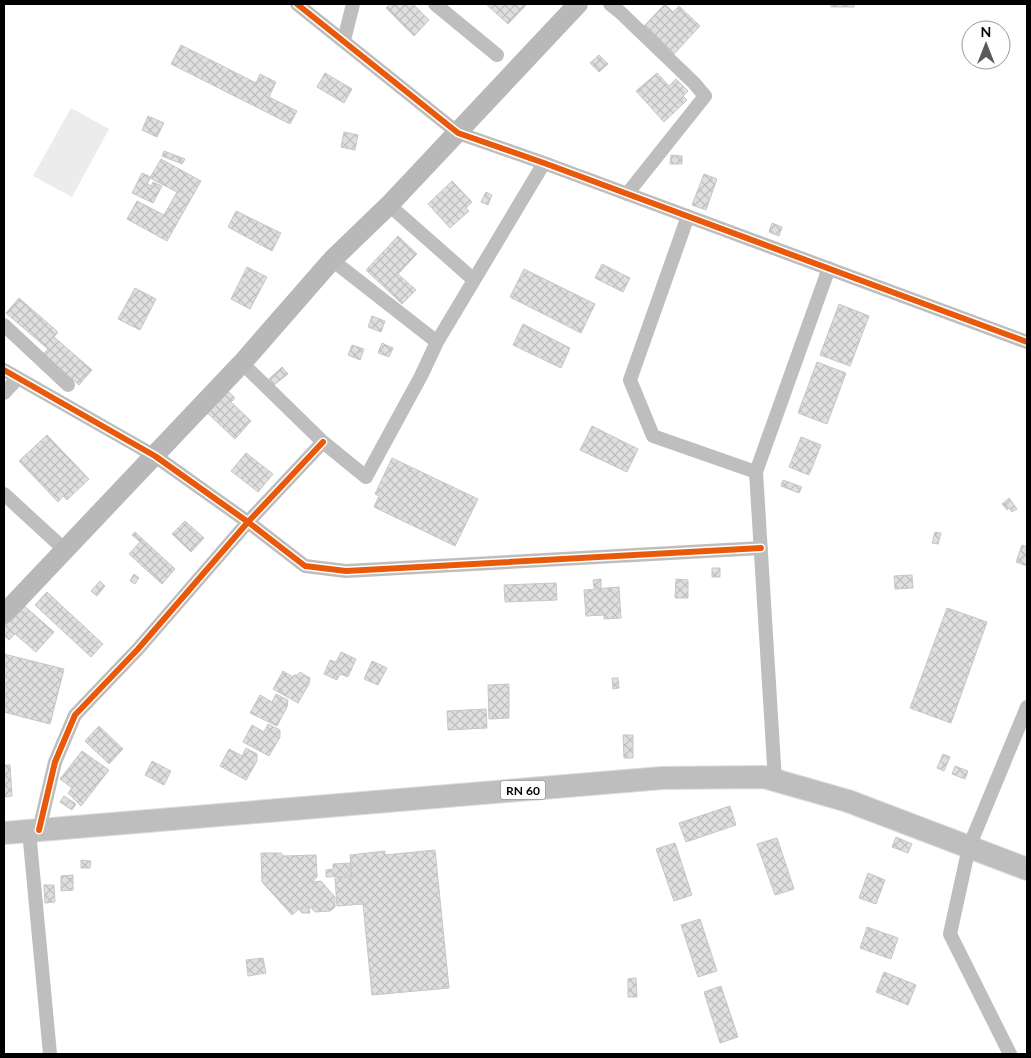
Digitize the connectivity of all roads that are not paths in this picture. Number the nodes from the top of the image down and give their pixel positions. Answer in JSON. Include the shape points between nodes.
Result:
{"nodes":[{"id":1,"x":297,"y":4,"type":"edge"},
{"id":2,"x":353,"y":4,"type":"edge"},
{"id":3,"x":436,"y":4,"type":"edge"},
{"id":4,"x":578,"y":4,"type":"edge"},
{"id":5,"x":610,"y":4,"type":"edge"},
{"id":6,"x":344,"y":40,"type":"junction"},
{"id":7,"x":497,"y":55,"type":"dead end"},
{"id":8,"x":458,"y":133,"type":"junction"},
{"id":9,"x":544,"y":163,"type":"junction"},
{"id":10,"x":628,"y":194,"type":"junction"},
{"id":11,"x":389,"y":205,"type":"junction"},
{"id":12,"x":688,"y":216,"type":"junction"},
{"id":13,"x":332,"y":260,"type":"junction"},
{"id":14,"x":829,"y":268,"type":"junction"},
{"id":15,"x":474,"y":280,"type":"junction"},
{"id":16,"x":4,"y":325,"type":"edge"},
{"id":17,"x":437,"y":342,"type":"junction"},
{"id":18,"x":1027,"y":342,"type":"edge"},
{"id":19,"x":242,"y":363,"type":"junction"},
{"id":20,"x":4,"y":370,"type":"edge"},
{"id":21,"x":18,"y":378,"type":"junction"},
{"id":22,"x":68,"y":385,"type":"dead end"},
{"id":23,"x":5,"y":391,"type":"edge"},
{"id":24,"x":323,"y":442,"type":"junction"},
{"id":25,"x":155,"y":456,"type":"junction"},
{"id":26,"x":756,"y":472,"type":"junction"},
{"id":27,"x":4,"y":494,"type":"edge"},
{"id":28,"x":248,"y":522,"type":"junction"},
{"id":29,"x":761,"y":548,"type":"junction"},
{"id":30,"x":65,"y":550,"type":"junction"},
{"id":31,"x":4,"y":614,"type":"edge"},
{"id":32,"x":1027,"y":707,"type":"edge"},
{"id":33,"x":775,"y":781,"type":"junction"},
{"id":34,"x":34,"y":831,"type":"junction"},
{"id":35,"x":4,"y":833,"type":"edge"},
{"id":36,"x":969,"y":847,"type":"junction"},
{"id":37,"x":1027,"y":869,"type":"edge"},
{"id":38,"x":50,"y":1054,"type":"edge"},
{"id":39,"x":1010,"y":1054,"type":"edge"}],
"edges":[{"from":1,"to":6,"type":"street"},
{"from":2,"to":6,"type":"street"},
{"from":3,"to":7,"type":"street"},
{"from":4,"to":8,"type":"main road"},
{"from":5,"to":10,"type":"street","via":[[705,96]]},
{"from":6,"to":8,"type":"street"},
{"from":8,"to":9,"type":"street"},
{"from":8,"to":11,"type":"main road"},
{"from":9,"to":10,"type":"street"},
{"from":9,"to":15,"type":"street"},
{"from":10,"to":12,"type":"street"},
{"from":11,"to":13,"type":"main road"},
{"from":11,"to":15,"type":"street"},
{"from":12,"to":14,"type":"street"},
{"from":12,"to":26,"type":"street","via":[[630,380],[653,436]]},
{"from":13,"to":17,"type":"street"},
{"from":13,"to":19,"type":"main road"},
{"from":14,"to":18,"type":"street"},
{"from":14,"to":26,"type":"street"},
{"from":15,"to":17,"type":"street"},
{"from":16,"to":22,"type":"street"},
{"from":17,"to":24,"type":"street","via":[[366,477]]},
{"from":19,"to":24,"type":"street"},
{"from":19,"to":25,"type":"main road"},
{"from":20,"to":21,"type":"street"},
{"from":21,"to":23,"type":"street"},
{"from":21,"to":25,"type":"street"},
{"from":24,"to":28,"type":"street"},
{"from":25,"to":28,"type":"street"},
{"from":25,"to":30,"type":"main road"},
{"from":26,"to":29,"type":"street"},
{"from":27,"to":30,"type":"street"},
{"from":28,"to":29,"type":"street","via":[[305,566],[346,571]]},
{"from":28,"to":34,"type":"street","via":[[138,649],[75,715],[55,762]]},
{"from":29,"to":33,"type":"street"},
{"from":30,"to":31,"type":"main road"},
{"from":32,"to":36,"type":"street"},
{"from":33,"to":34,"type":"main road","number":"RN 60","via":[[764,777],[662,778]]},
{"from":33,"to":36,"type":"main road","number":"RN 60","via":[[848,801]]},
{"from":34,"to":35,"type":"main road","number":"RN 60"},
{"from":34,"to":38,"type":"street"},
{"from":36,"to":37,"type":"main road","number":"RN 60"},
{"from":36,"to":39,"type":"street","via":[[950,934]]}]}
